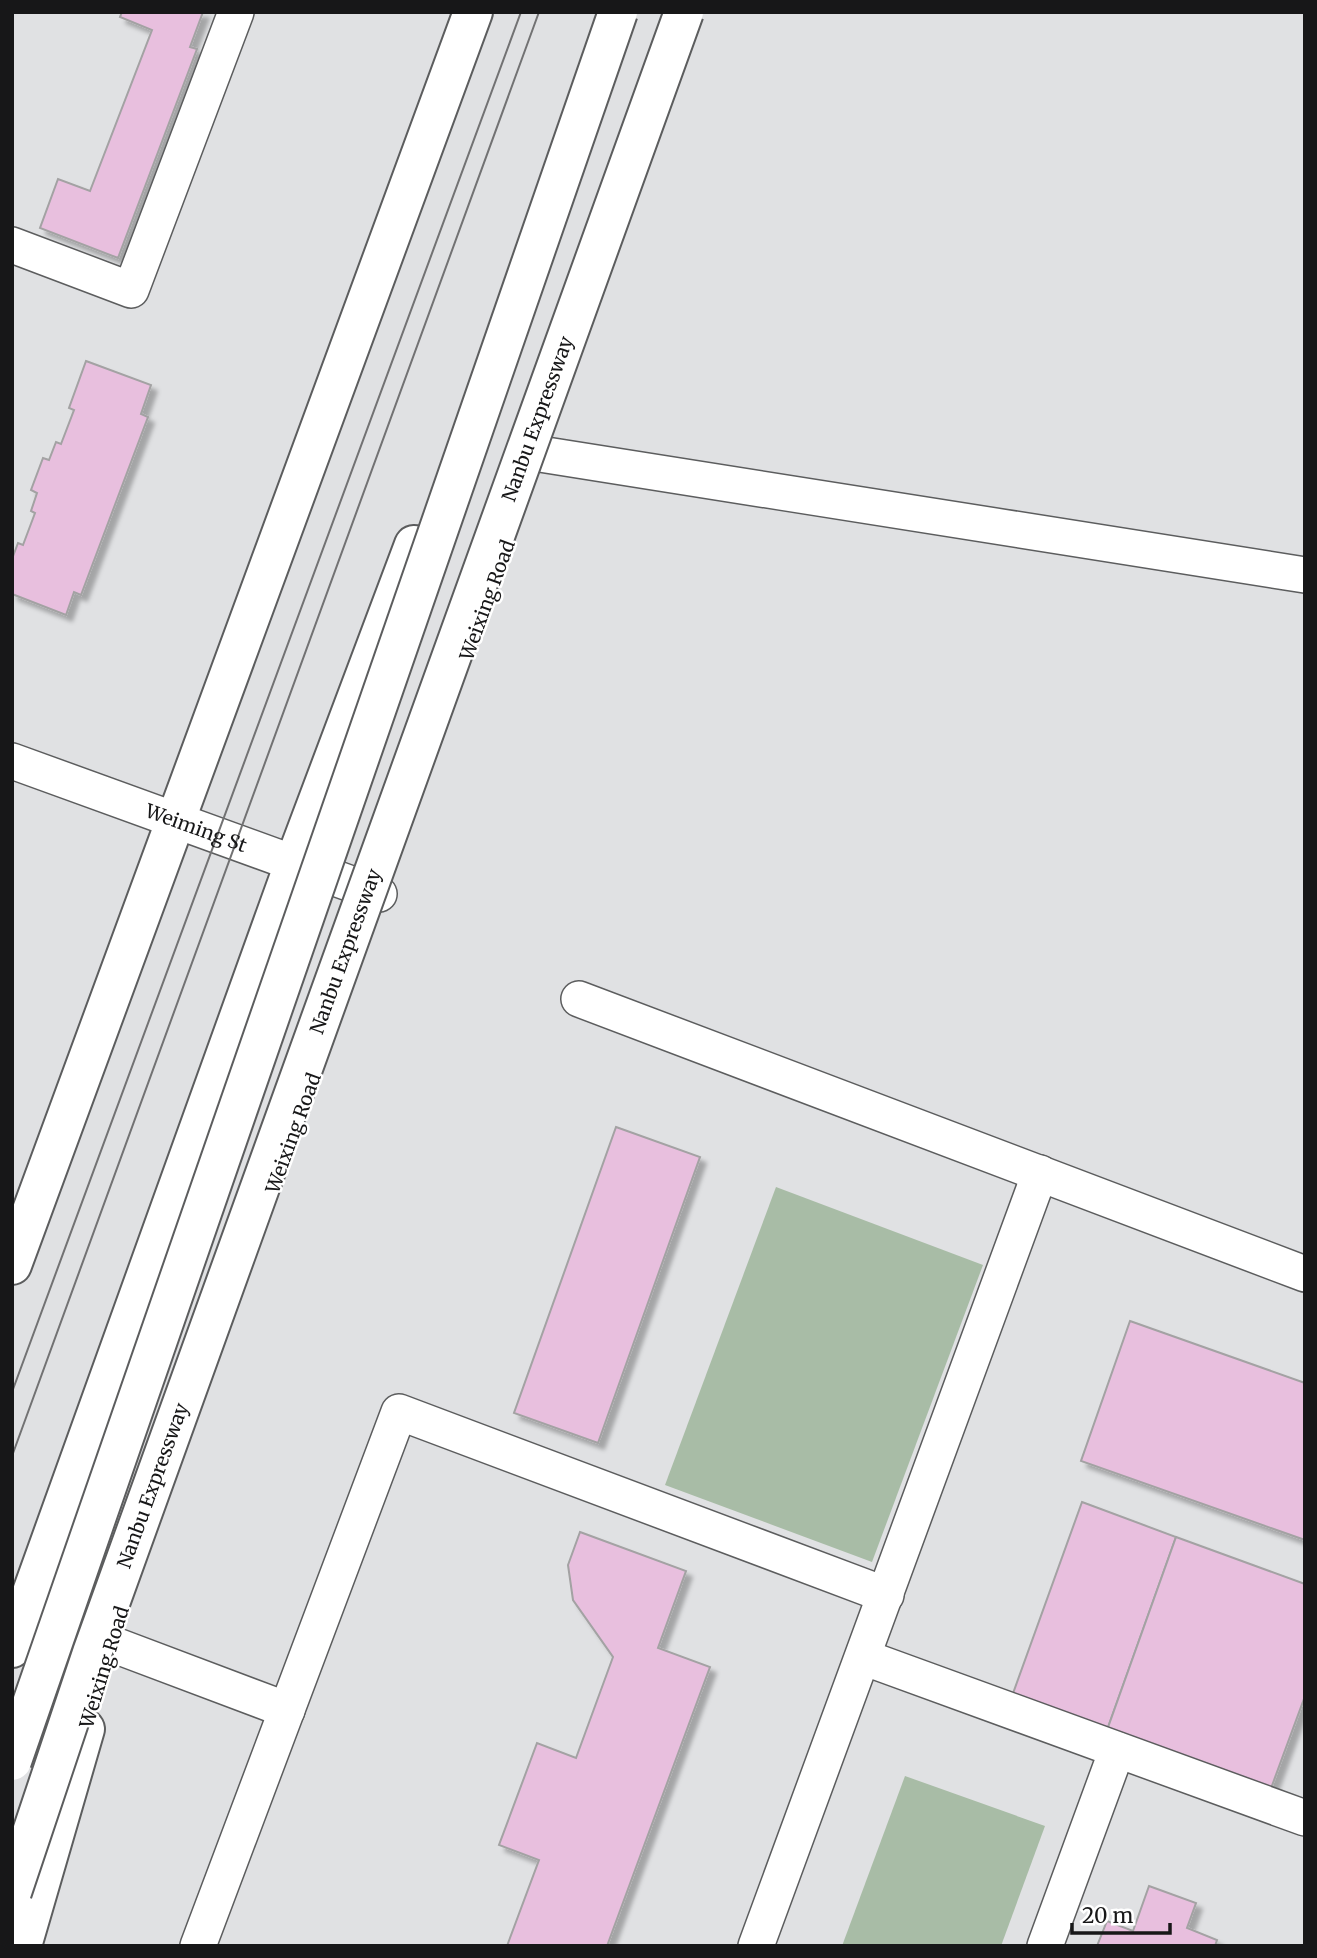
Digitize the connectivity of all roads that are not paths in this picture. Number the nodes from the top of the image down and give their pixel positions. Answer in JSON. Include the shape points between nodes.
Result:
{"nodes":[{"id":1,"x":236,"y":12,"type":"edge"},
{"id":2,"x":472,"y":12,"type":"edge"},
{"id":3,"x":617,"y":12,"type":"edge"},
{"id":4,"x":684,"y":12,"type":"edge"},
{"id":5,"x":702,"y":12,"type":"edge"},
{"id":6,"x":12,"y":245,"type":"edge"},
{"id":7,"x":540,"y":454,"type":"junction"},
{"id":8,"x":1305,"y":575,"type":"edge"},
{"id":9,"x":12,"y":761,"type":"edge"},
{"id":10,"x":175,"y":820,"type":"junction"},
{"id":11,"x":295,"y":864,"type":"junction"},
{"id":12,"x":379,"y":894,"type":"junction"},
{"id":13,"x":579,"y":999,"type":"dead end"},
{"id":14,"x":1040,"y":1173,"type":"junction"},
{"id":15,"x":12,"y":1265,"type":"edge"},
{"id":16,"x":1305,"y":1274,"type":"edge"},
{"id":17,"x":886,"y":1595,"type":"junction"},
{"id":18,"x":109,"y":1643,"type":"junction"},
{"id":19,"x":12,"y":1648,"type":"edge"},
{"id":20,"x":863,"y":1657,"type":"junction"},
{"id":21,"x":287,"y":1710,"type":"junction"},
{"id":22,"x":1117,"y":1750,"type":"junction"},
{"id":23,"x":12,"y":1761,"type":"edge"},
{"id":24,"x":1305,"y":1818,"type":"edge"},
{"id":25,"x":12,"y":1892,"type":"edge"},
{"id":26,"x":22,"y":1946,"type":"edge"},
{"id":27,"x":198,"y":1946,"type":"edge"},
{"id":28,"x":756,"y":1946,"type":"edge"},
{"id":29,"x":1045,"y":1946,"type":"edge"}],
"edges":[{"from":1,"to":6,"type":"street","via":[[131,290]]},
{"from":2,"to":10,"type":"main road"},
{"from":3,"to":11,"type":"main road"},
{"from":3,"to":23,"type":"main road","bridge":true},
{"from":4,"to":25,"type":"main road","name":"Nanbu Expressway","bridge":true,"via":[[93,1653]]},
{"from":5,"to":7,"type":"main road","name":"Weixing Road"},
{"from":7,"to":8,"type":"street"},
{"from":7,"to":12,"type":"main road","name":"Weixing Road"},
{"from":9,"to":10,"type":"street","name":"Weiming St"},
{"from":10,"to":11,"type":"street","name":"Weiming St"},
{"from":10,"to":15,"type":"main road"},
{"from":11,"to":12,"type":"street","name":"Weiming St"},
{"from":11,"to":19,"type":"main road"},
{"from":12,"to":18,"type":"main road","name":"Weixing Road"},
{"from":13,"to":14,"type":"street"},
{"from":14,"to":16,"type":"street"},
{"from":14,"to":17,"type":"street"},
{"from":17,"to":20,"type":"street"},
{"from":17,"to":21,"type":"street","via":[[399,1412]]},
{"from":18,"to":21,"type":"street"},
{"from":18,"to":26,"type":"main road","name":"Weixing Road"},
{"from":20,"to":22,"type":"street"},
{"from":20,"to":28,"type":"street"},
{"from":21,"to":27,"type":"street"},
{"from":22,"to":24,"type":"street"},
{"from":22,"to":29,"type":"street"}]}
